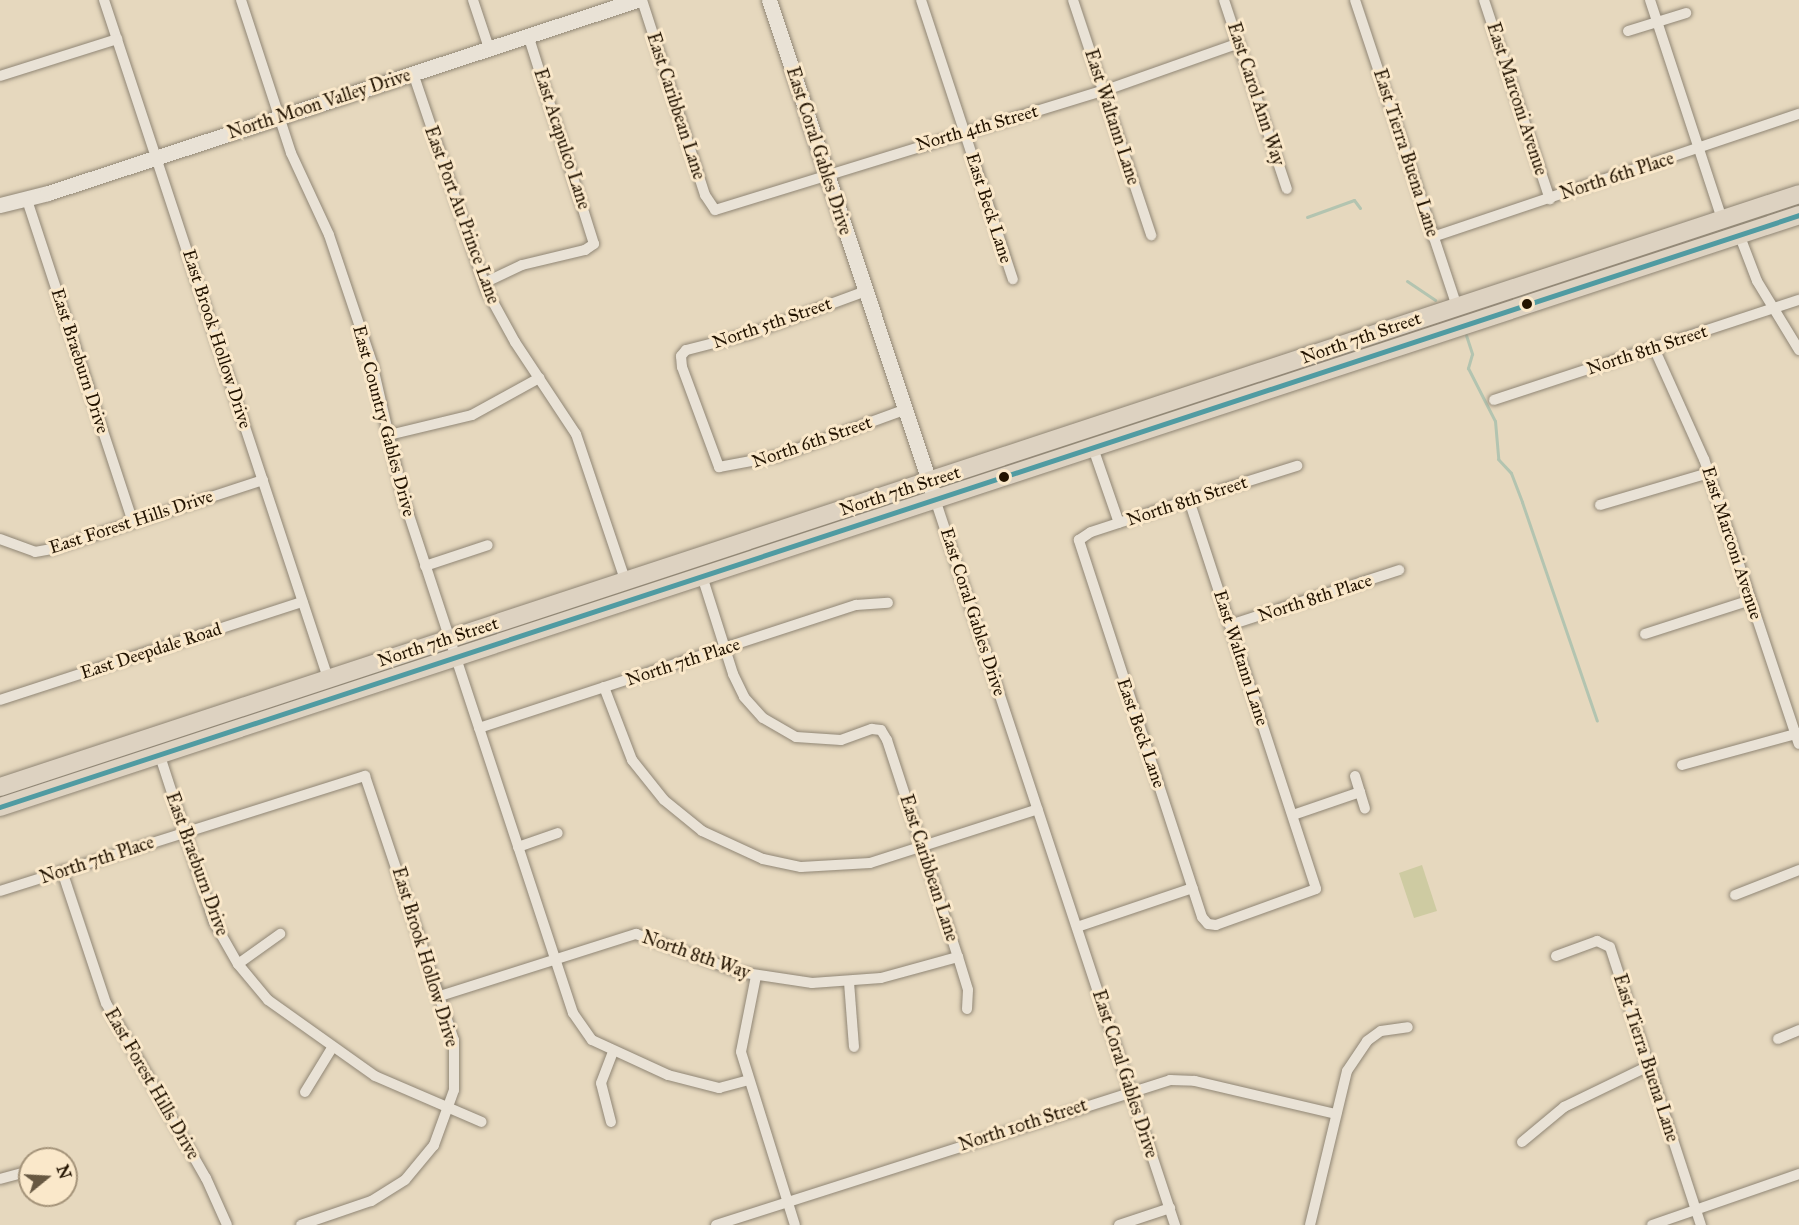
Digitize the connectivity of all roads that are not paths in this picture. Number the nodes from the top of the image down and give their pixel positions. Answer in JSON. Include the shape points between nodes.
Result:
{"nodes":[{"id":1,"x":104,"y":0,"type":"edge"},
{"id":2,"x":241,"y":0,"type":"edge"},
{"id":3,"x":473,"y":0,"type":"edge"},
{"id":4,"x":637,"y":0,"type":"edge"},
{"id":5,"x":642,"y":0,"type":"edge"},
{"id":6,"x":769,"y":0,"type":"edge"},
{"id":7,"x":921,"y":0,"type":"edge"},
{"id":8,"x":1073,"y":0,"type":"edge"},
{"id":9,"x":1224,"y":0,"type":"edge"},
{"id":10,"x":1355,"y":0,"type":"edge"},
{"id":11,"x":1484,"y":0,"type":"edge"},
{"id":12,"x":1650,"y":0,"type":"edge"},
{"id":13,"x":1686,"y":13,"type":"dead end"},
{"id":14,"x":1657,"y":22,"type":"junction"},
{"id":15,"x":1628,"y":31,"type":"dead end"},
{"id":16,"x":528,"y":36,"type":"junction"},
{"id":17,"x":117,"y":39,"type":"junction"},
{"id":18,"x":1239,"y":43,"type":"junction"},
{"id":19,"x":489,"y":48,"type":"junction"},
{"id":20,"x":413,"y":73,"type":"junction"},
{"id":21,"x":0,"y":76,"type":"edge"},
{"id":22,"x":1103,"y":91,"type":"junction"},
{"id":23,"x":1799,"y":114,"type":"edge"},
{"id":24,"x":280,"y":117,"type":"junction"},
{"id":25,"x":964,"y":132,"type":"junction"},
{"id":26,"x":1699,"y":147,"type":"junction"},
{"id":27,"x":156,"y":158,"type":"junction"},
{"id":28,"x":826,"y":174,"type":"junction"},
{"id":29,"x":1287,"y":189,"type":"dead end"},
{"id":30,"x":1796,"y":195,"type":"edge"},
{"id":31,"x":1550,"y":199,"type":"junction"},
{"id":32,"x":27,"y":200,"type":"junction"},
{"id":33,"x":0,"y":205,"type":"edge"},
{"id":34,"x":715,"y":210,"type":"joint"},
{"id":35,"x":1799,"y":215,"type":"edge"},
{"id":36,"x":1722,"y":219,"type":"junction"},
{"id":37,"x":1687,"y":230,"type":"junction"},
{"id":38,"x":1739,"y":234,"type":"junction"},
{"id":39,"x":1151,"y":235,"type":"dead end"},
{"id":40,"x":1433,"y":237,"type":"junction"},
{"id":41,"x":1013,"y":279,"type":"dead end"},
{"id":42,"x":484,"y":283,"type":"junction"},
{"id":43,"x":866,"y":291,"type":"junction"},
{"id":44,"x":1480,"y":298,"type":"junction"},
{"id":45,"x":1799,"y":300,"type":"edge"},
{"id":46,"x":1457,"y":306,"type":"junction"},
{"id":47,"x":1774,"y":308,"type":"junction"},
{"id":48,"x":1425,"y":317,"type":"junction"},
{"id":49,"x":1451,"y":330,"type":"junction"},
{"id":50,"x":1654,"y":348,"type":"junction"},
{"id":51,"x":1799,"y":350,"type":"edge"},
{"id":52,"x":539,"y":378,"type":"junction"},
{"id":53,"x":1494,"y":400,"type":"dead end"},
{"id":54,"x":904,"y":410,"type":"junction"},
{"id":55,"x":389,"y":435,"type":"junction"},
{"id":56,"x":1093,"y":448,"type":"junction"},
{"id":57,"x":1297,"y":466,"type":"dead end"},
{"id":58,"x":719,"y":467,"type":"joint"},
{"id":59,"x":1709,"y":473,"type":"junction"},
{"id":60,"x":263,"y":480,"type":"junction"},
{"id":61,"x":932,"y":490,"type":"junction"},
{"id":62,"x":1189,"y":500,"type":"junction"},
{"id":63,"x":1600,"y":505,"type":"dead end"},
{"id":64,"x":133,"y":522,"type":"junction"},
{"id":65,"x":1119,"y":523,"type":"junction"},
{"id":66,"x":0,"y":539,"type":"edge"},
{"id":67,"x":1079,"y":540,"type":"joint"},
{"id":68,"x":488,"y":545,"type":"dead end"},
{"id":69,"x":425,"y":566,"type":"junction"},
{"id":70,"x":1399,"y":570,"type":"dead end"},
{"id":71,"x":702,"y":576,"type":"junction"},
{"id":72,"x":625,"y":580,"type":"junction"},
{"id":73,"x":1751,"y":600,"type":"junction"},
{"id":74,"x":302,"y":602,"type":"junction"},
{"id":75,"x":888,"y":603,"type":"dead end"},
{"id":76,"x":1230,"y":626,"type":"junction"},
{"id":77,"x":1646,"y":634,"type":"dead end"},
{"id":78,"x":452,"y":647,"type":"junction"},
{"id":79,"x":724,"y":648,"type":"junction"},
{"id":80,"x":328,"y":678,"type":"junction"},
{"id":81,"x":604,"y":687,"type":"junction"},
{"id":82,"x":0,"y":700,"type":"edge"},
{"id":83,"x":479,"y":728,"type":"junction"},
{"id":84,"x":1798,"y":737,"type":"edge"},
{"id":85,"x":159,"y":753,"type":"junction"},
{"id":86,"x":1682,"y":765,"type":"dead end"},
{"id":87,"x":365,"y":776,"type":"joint"},
{"id":88,"x":1354,"y":776,"type":"dead end"},
{"id":89,"x":0,"y":787,"type":"edge"},
{"id":90,"x":1360,"y":792,"type":"junction"},
{"id":91,"x":0,"y":807,"type":"edge"},
{"id":92,"x":1038,"y":809,"type":"junction"},
{"id":93,"x":1365,"y":809,"type":"dead end"},
{"id":94,"x":1293,"y":815,"type":"junction"},
{"id":95,"x":184,"y":832,"type":"junction"},
{"id":96,"x":558,"y":833,"type":"dead end"},
{"id":97,"x":518,"y":847,"type":"junction"},
{"id":98,"x":922,"y":847,"type":"junction"},
{"id":99,"x":1799,"y":870,"type":"edge"},
{"id":100,"x":62,"y":871,"type":"junction"},
{"id":101,"x":1193,"y":888,"type":"junction"},
{"id":102,"x":0,"y":891,"type":"edge"},
{"id":103,"x":1734,"y":895,"type":"dead end"},
{"id":104,"x":1208,"y":924,"type":"joint"},
{"id":105,"x":1077,"y":927,"type":"junction"},
{"id":106,"x":280,"y":934,"type":"dead end"},
{"id":107,"x":1556,"y":956,"type":"dead end"},
{"id":108,"x":958,"y":957,"type":"junction"},
{"id":109,"x":555,"y":958,"type":"junction"},
{"id":110,"x":238,"y":964,"type":"junction"},
{"id":111,"x":756,"y":976,"type":"junction"},
{"id":112,"x":849,"y":982,"type":"junction"},
{"id":113,"x":440,"y":996,"type":"junction"},
{"id":114,"x":967,"y":1009,"type":"dead end"},
{"id":115,"x":1407,"y":1027,"type":"dead end"},
{"id":116,"x":1799,"y":1030,"type":"edge"},
{"id":117,"x":1778,"y":1039,"type":"dead end"},
{"id":118,"x":854,"y":1047,"type":"dead end"},
{"id":119,"x":333,"y":1048,"type":"junction"},
{"id":120,"x":613,"y":1051,"type":"junction"},
{"id":121,"x":1649,"y":1066,"type":"junction"},
{"id":122,"x":748,"y":1080,"type":"junction"},
{"id":123,"x":1130,"y":1091,"type":"junction"},
{"id":124,"x":305,"y":1092,"type":"dead end"},
{"id":125,"x":450,"y":1108,"type":"junction"},
{"id":126,"x":1336,"y":1113,"type":"junction"},
{"id":127,"x":482,"y":1122,"type":"dead end"},
{"id":128,"x":611,"y":1122,"type":"dead end"},
{"id":129,"x":1522,"y":1142,"type":"dead end"},
{"id":130,"x":1799,"y":1174,"type":"edge"},
{"id":131,"x":18,"y":1175,"type":"edge"},
{"id":132,"x":0,"y":1179,"type":"edge"},
{"id":133,"x":788,"y":1201,"type":"junction"},
{"id":134,"x":1170,"y":1208,"type":"junction"},
{"id":135,"x":1696,"y":1209,"type":"junction"},
{"id":136,"x":227,"y":1225,"type":"edge"},
{"id":137,"x":301,"y":1225,"type":"edge"},
{"id":138,"x":716,"y":1225,"type":"edge"},
{"id":139,"x":795,"y":1225,"type":"edge"},
{"id":140,"x":1119,"y":1225,"type":"edge"},
{"id":141,"x":1175,"y":1225,"type":"edge"},
{"id":142,"x":1310,"y":1225,"type":"edge"},
{"id":143,"x":1652,"y":1225,"type":"edge"},
{"id":144,"x":1701,"y":1225,"type":"edge"}],
"edges":[{"from":1,"to":17,"type":"street","name":"East Brook Hollow Drive"},
{"from":2,"to":24,"type":"street","name":"East Country Gables Drive"},
{"from":3,"to":19,"type":"street"},
{"from":4,"to":16,"type":"street","name":"North Moon Valley Drive"},
{"from":5,"to":34,"type":"street","name":"East Caribbean Lane","via":[[705,195]]},
{"from":6,"to":28,"type":"street","name":"East Coral Gables Drive"},
{"from":7,"to":25,"type":"street","name":"East Beck Lane"},
{"from":8,"to":22,"type":"street","name":"East Waltann Lane"},
{"from":9,"to":18,"type":"street","name":"East Carol Ann Way"},
{"from":10,"to":40,"type":"street","name":"East Tierra Buena Lane"},
{"from":11,"to":31,"type":"street","name":"East Marconi Avenue"},
{"from":12,"to":14,"type":"street"},
{"from":13,"to":14,"type":"street"},
{"from":14,"to":15,"type":"street"},
{"from":14,"to":26,"type":"street"},
{"from":16,"to":19,"type":"street","name":"North Moon Valley Drive"},
{"from":16,"to":42,"type":"street","name":"East Acapulco Lane","via":[[594,244],[585,250],[522,265]]},
{"from":17,"to":21,"type":"street"},
{"from":17,"to":27,"type":"street","name":"East Brook Hollow Drive"},
{"from":18,"to":22,"type":"street","name":"North 4th Street"},
{"from":18,"to":29,"type":"street","name":"East Carol Ann Way"},
{"from":19,"to":20,"type":"street","name":"North Moon Valley Drive"},
{"from":20,"to":24,"type":"street","name":"North Moon Valley Drive"},
{"from":20,"to":42,"type":"street","name":"East Port Au Prince Lane"},
{"from":22,"to":25,"type":"street","name":"North 4th Street"},
{"from":22,"to":39,"type":"street","name":"East Waltann Lane"},
{"from":23,"to":26,"type":"street","name":"North 6th Place"},
{"from":24,"to":27,"type":"street","name":"North Moon Valley Drive"},
{"from":24,"to":55,"type":"street","name":"East Country Gables Drive","via":[[335,250],[372,363]]},
{"from":25,"to":28,"type":"street","name":"North 4th Street"},
{"from":25,"to":41,"type":"street","name":"East Beck Lane"},
{"from":26,"to":31,"type":"street","name":"North 6th Place"},
{"from":26,"to":36,"type":"street"},
{"from":27,"to":32,"type":"street","name":"North Moon Valley Drive"},
{"from":27,"to":60,"type":"street","name":"East Brook Hollow Drive"},
{"from":28,"to":34,"type":"street","name":"North 4th Street"},
{"from":28,"to":43,"type":"street","name":"East Coral Gables Drive"},
{"from":30,"to":36,"type":"main road","name":"North 7th Street"},
{"from":30,"to":38,"type":"main road","via":[[1785,208],[1745,223]]},
{"from":31,"to":40,"type":"street","name":"North 6th Place"},
{"from":32,"to":33,"type":"street","name":"North Moon Valley Drive"},
{"from":32,"to":64,"type":"street","name":"East Braeburn Drive"},
{"from":35,"to":38,"type":"main road","name":"North 7th Street"},
{"from":36,"to":37,"type":"main road","name":"North 7th Street"},
{"from":37,"to":38,"type":"main road"},
{"from":37,"to":44,"type":"main road","name":"North 7th Street"},
{"from":38,"to":47,"type":"street","via":[[1757,281]]},
{"from":38,"to":49,"type":"main road","name":"North 7th Street"},
{"from":40,"to":46,"type":"street","name":"East Tierra Buena Lane"},
{"from":42,"to":52,"type":"street","name":"East Port Au Prince Lane"},
{"from":43,"to":54,"type":"street","name":"East Coral Gables Drive"},
{"from":43,"to":58,"type":"street","name":"North 5th Street","via":[[681,356]]},
{"from":44,"to":46,"type":"main road","name":"North 7th Street"},
{"from":44,"to":49,"type":"main road"},
{"from":45,"to":47,"type":"street","name":"North 8th Street"},
{"from":46,"to":48,"type":"main road","name":"North 7th Street"},
{"from":47,"to":50,"type":"street","name":"North 8th Street"},
{"from":47,"to":51,"type":"street"},
{"from":48,"to":49,"type":"main road"},
{"from":48,"to":61,"type":"main road","name":"North 7th Street"},
{"from":49,"to":56,"type":"main road","name":"North 7th Street"},
{"from":50,"to":53,"type":"street","name":"North 8th Street"},
{"from":50,"to":59,"type":"street","name":"East Marconi Avenue"},
{"from":52,"to":55,"type":"street","via":[[472,415]]},
{"from":52,"to":72,"type":"street","name":"East Port Au Prince Lane","via":[[576,434]]},
{"from":54,"to":58,"type":"street","name":"North 6th Street","via":[[778,456]]},
{"from":54,"to":61,"type":"street","name":"East Coral Gables Drive"},
{"from":55,"to":69,"type":"street","name":"East Country Gables Drive"},
{"from":56,"to":61,"type":"main road","name":"North 7th Street"},
{"from":56,"to":65,"type":"street"},
{"from":57,"to":62,"type":"street","name":"North 8th Street"},
{"from":59,"to":63,"type":"street"},
{"from":59,"to":73,"type":"street","name":"East Marconi Avenue"},
{"from":60,"to":64,"type":"street","name":"East Forest Hills Drive"},
{"from":60,"to":74,"type":"street","name":"East Brook Hollow Drive"},
{"from":61,"to":71,"type":"main road","name":"North 7th Street"},
{"from":61,"to":72,"type":"main road","name":"North 7th Street"},
{"from":61,"to":92,"type":"street","name":"East Coral Gables Drive"},
{"from":62,"to":65,"type":"street","name":"North 8th Street"},
{"from":62,"to":76,"type":"street","name":"East Waltann Lane"},
{"from":64,"to":66,"type":"street","name":"East Forest Hills Drive","via":[[34,552]]},
{"from":65,"to":67,"type":"street","name":"North 8th Street"},
{"from":67,"to":101,"type":"street","name":"East Beck Lane"},
{"from":68,"to":69,"type":"street"},
{"from":69,"to":78,"type":"street","name":"East Country Gables Drive"},
{"from":70,"to":76,"type":"street","name":"North 8th Place"},
{"from":71,"to":78,"type":"main road","name":"North 7th Street"},
{"from":71,"to":79,"type":"street"},
{"from":72,"to":78,"type":"main road","name":"North 7th Street"},
{"from":73,"to":77,"type":"street"},
{"from":73,"to":84,"type":"street","name":"East Marconi Avenue"},
{"from":74,"to":80,"type":"street","name":"East Brook Hollow Drive"},
{"from":74,"to":82,"type":"street","name":"East Deepdale Road"},
{"from":75,"to":79,"type":"street","name":"North 7th Place","via":[[856,605]]},
{"from":76,"to":94,"type":"street","name":"East Waltann Lane"},
{"from":78,"to":80,"type":"main road","name":"North 7th Street"},
{"from":78,"to":83,"type":"street","name":"East Country Gables Drive"},
{"from":78,"to":85,"type":"main road","name":"North 7th Street"},
{"from":79,"to":81,"type":"street","name":"North 7th Place"},
{"from":79,"to":98,"type":"street","name":"East Caribbean Lane","via":[[744,697],[780,730],[816,740],[881,730]]},
{"from":80,"to":89,"type":"main road","name":"North 7th Street"},
{"from":81,"to":83,"type":"street","name":"North 7th Place"},
{"from":81,"to":98,"type":"street","via":[[622,739],[650,785],[686,819],[723,843],[763,859],[826,868],[870,863]]},
{"from":83,"to":97,"type":"street","name":"East Country Gables Drive"},
{"from":84,"to":86,"type":"street"},
{"from":85,"to":91,"type":"main road","name":"North 7th Street"},
{"from":85,"to":95,"type":"street","name":"East Braeburn Drive"},
{"from":87,"to":95,"type":"street","name":"North 7th Place"},
{"from":87,"to":113,"type":"street","name":"East Brook Hollow Drive"},
{"from":88,"to":90,"type":"street"},
{"from":90,"to":93,"type":"street"},
{"from":90,"to":94,"type":"street"},
{"from":92,"to":98,"type":"street"},
{"from":92,"to":105,"type":"street","name":"East Coral Gables Drive"},
{"from":94,"to":104,"type":"street","name":"East Waltann Lane","via":[[1316,888]]},
{"from":95,"to":100,"type":"street","name":"North 7th Place"},
{"from":95,"to":110,"type":"street","name":"East Braeburn Drive","via":[[214,922]]},
{"from":96,"to":97,"type":"street"},
{"from":97,"to":109,"type":"street","name":"East Country Gables Drive"},
{"from":98,"to":108,"type":"street","name":"East Caribbean Lane"},
{"from":99,"to":103,"type":"street"},
{"from":100,"to":102,"type":"street","name":"North 7th Place"},
{"from":100,"to":136,"type":"street","name":"East Forest Hills Drive","via":[[111,1015],[206,1178]]},
{"from":101,"to":104,"type":"street","name":"East Beck Lane"},
{"from":101,"to":105,"type":"street"},
{"from":105,"to":123,"type":"street","name":"East Coral Gables Drive"},
{"from":106,"to":110,"type":"street"},
{"from":107,"to":121,"type":"street","name":"East Tierra Buena Lane","via":[[1597,941],[1610,947]]},
{"from":108,"to":112,"type":"street","name":"North 8th Way","via":[[894,976]]},
{"from":108,"to":114,"type":"street","name":"East Caribbean Lane","via":[[968,990]]},
{"from":109,"to":111,"type":"street","name":"North 8th Way","via":[[636,934]]},
{"from":109,"to":113,"type":"street","name":"North 8th Way"},
{"from":109,"to":120,"type":"street","name":"East Country Gables Drive","via":[[578,1024],[592,1040]]},
{"from":110,"to":119,"type":"street","name":"East Braeburn Drive","via":[[268,1000]]},
{"from":111,"to":112,"type":"street","name":"North 8th Way"},
{"from":111,"to":122,"type":"street","via":[[741,1044]]},
{"from":112,"to":118,"type":"street"},
{"from":113,"to":125,"type":"street","name":"East Brook Hollow Drive","via":[[456,1057]]},
{"from":115,"to":126,"type":"street","via":[[1389,1027],[1367,1041],[1347,1071]]},
{"from":116,"to":117,"type":"street"},
{"from":119,"to":124,"type":"street"},
{"from":119,"to":125,"type":"street","name":"East Braeburn Drive","via":[[375,1076]]},
{"from":120,"to":122,"type":"street","name":"East Country Gables Drive","via":[[710,1087]]},
{"from":120,"to":128,"type":"street","via":[[601,1083]]},
{"from":121,"to":129,"type":"street","via":[[1564,1107]]},
{"from":121,"to":135,"type":"street","name":"East Tierra Buena Lane"},
{"from":122,"to":133,"type":"street"},
{"from":123,"to":126,"type":"street","name":"North 10th Street","via":[[1180,1079]]},
{"from":123,"to":133,"type":"street","name":"North 10th Street"},
{"from":123,"to":134,"type":"street","name":"East Coral Gables Drive"},
{"from":125,"to":127,"type":"street"},
{"from":125,"to":137,"type":"street","name":"East Brook Hollow Drive","via":[[434,1145],[405,1180],[371,1201]]},
{"from":126,"to":142,"type":"street"},
{"from":130,"to":135,"type":"street"},
{"from":131,"to":132,"type":"street"},
{"from":133,"to":138,"type":"street","name":"North 10th Street"},
{"from":133,"to":139,"type":"street"},
{"from":134,"to":140,"type":"street"},
{"from":134,"to":141,"type":"street","name":"East Coral Gables Drive"},
{"from":135,"to":143,"type":"street"},
{"from":135,"to":144,"type":"street","name":"East Tierra Buena Lane"}]}
